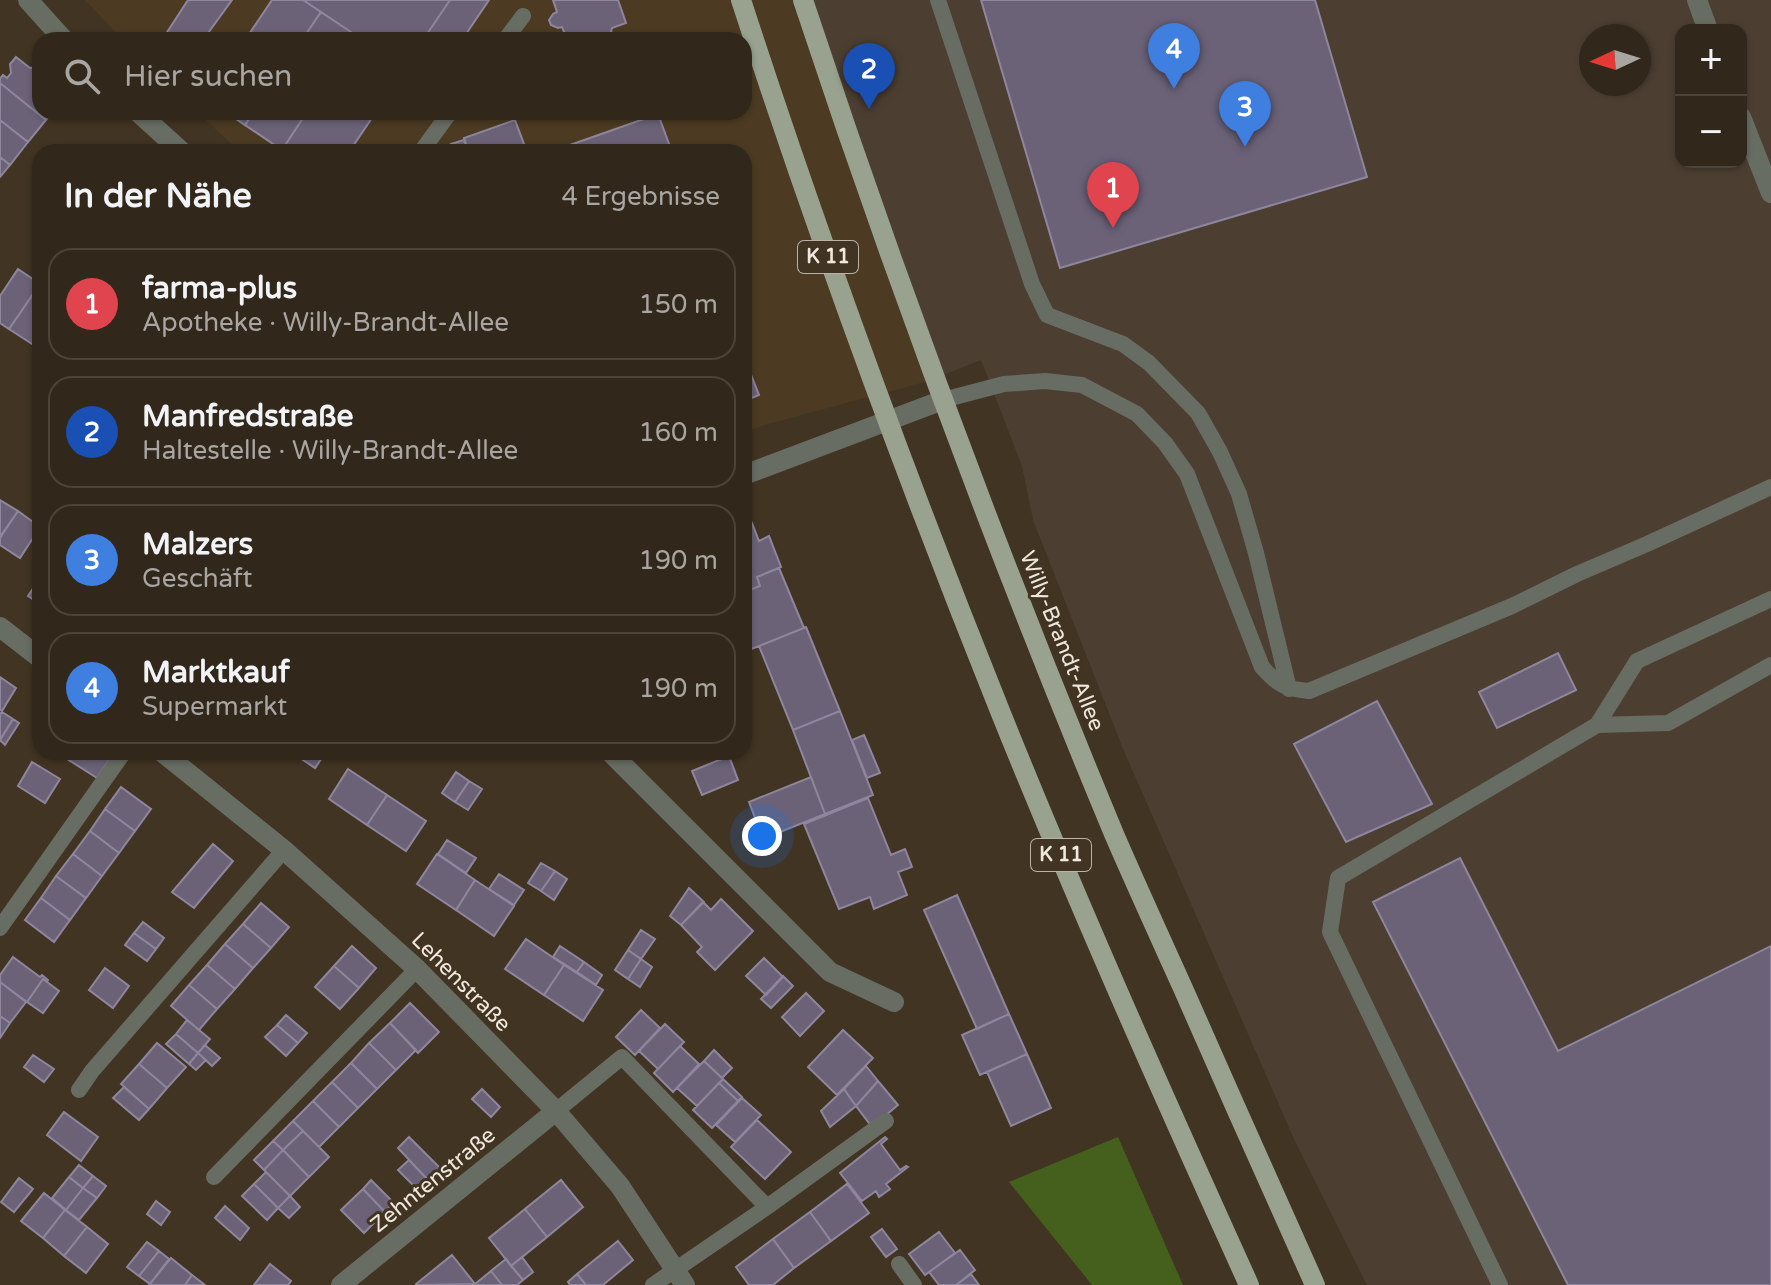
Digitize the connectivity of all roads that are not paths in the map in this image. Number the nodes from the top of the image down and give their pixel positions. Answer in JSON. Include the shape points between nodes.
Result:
{"nodes":[{"id":1,"x":28,"y":0,"type":"edge"},
{"id":2,"x":741,"y":0,"type":"edge"},
{"id":3,"x":803,"y":0,"type":"edge"},
{"id":4,"x":938,"y":0,"type":"edge"},
{"id":5,"x":1697,"y":0,"type":"edge"},
{"id":6,"x":523,"y":16,"type":"dead end"},
{"id":7,"x":1706,"y":24,"type":"edge"},
{"id":8,"x":57,"y":32,"type":"edge"},
{"id":9,"x":511,"y":32,"type":"edge"},
{"id":10,"x":751,"y":32,"type":"edge"},
{"id":11,"x":752,"y":34,"type":"edge"},
{"id":12,"x":147,"y":120,"type":"edge"},
{"id":13,"x":444,"y":120,"type":"edge"},
{"id":14,"x":1747,"y":132,"type":"edge"},
{"id":15,"x":173,"y":144,"type":"edge"},
{"id":16,"x":427,"y":144,"type":"edge"},
{"id":17,"x":1771,"y":193,"type":"edge"},
{"id":18,"x":943,"y":400,"type":"junction"},
{"id":19,"x":887,"y":420,"type":"junction"},
{"id":20,"x":752,"y":472,"type":"edge"},
{"id":21,"x":1771,"y":487,"type":"edge"},
{"id":22,"x":1771,"y":599,"type":"edge"},
{"id":23,"x":0,"y":627,"type":"edge"},
{"id":24,"x":32,"y":652,"type":"edge"},
{"id":25,"x":1771,"y":665,"type":"edge"},
{"id":26,"x":1289,"y":689,"type":"junction"},
{"id":27,"x":1597,"y":725,"type":"junction"},
{"id":28,"x":118,"y":760,"type":"edge"},
{"id":29,"x":172,"y":760,"type":"edge"},
{"id":30,"x":618,"y":760,"type":"edge"},
{"id":31,"x":284,"y":850,"type":"junction"},
{"id":32,"x":0,"y":928,"type":"edge"},
{"id":33,"x":417,"y":969,"type":"junction"},
{"id":34,"x":894,"y":1002,"type":"dead end"},
{"id":35,"x":79,"y":1090,"type":"dead end"},
{"id":36,"x":556,"y":1111,"type":"junction"},
{"id":37,"x":886,"y":1121,"type":"dead end"},
{"id":38,"x":214,"y":1177,"type":"dead end"},
{"id":39,"x":767,"y":1207,"type":"junction"},
{"id":40,"x":899,"y":1264,"type":"dead end"},
{"id":41,"x":680,"y":1277,"type":"edge"},
{"id":42,"x":341,"y":1285,"type":"edge"},
{"id":43,"x":653,"y":1285,"type":"edge"},
{"id":44,"x":914,"y":1285,"type":"edge"},
{"id":45,"x":1249,"y":1285,"type":"edge"},
{"id":46,"x":1315,"y":1285,"type":"edge"},
{"id":47,"x":1500,"y":1285,"type":"edge"}],
"edges":[{"from":1,"to":8,"type":"street"},
{"from":2,"to":10,"type":"main road","number":"K 11"},
{"from":3,"to":18,"type":"main road","name":"Willy-Brandt-Allee","number":"K 11"},
{"from":4,"to":26,"type":"lane","via":[[1032,284],[1047,315],[1123,344],[1149,363],[1198,413],[1220,452],[1239,494]]},
{"from":5,"to":7,"type":"street"},
{"from":6,"to":9,"type":"lane"},
{"from":11,"to":19,"type":"main road","number":"K 11"},
{"from":12,"to":15,"type":"street"},
{"from":13,"to":16,"type":"lane"},
{"from":14,"to":17,"type":"street"},
{"from":18,"to":19,"type":"street"},
{"from":18,"to":26,"type":"lane","via":[[1004,384],[1045,381],[1082,385],[1137,414],[1187,474],[1262,667]]},
{"from":18,"to":46,"type":"main road","name":"Willy-Brandt-Allee","number":"K 11","via":[[1116,837]]},
{"from":19,"to":20,"type":"street"},
{"from":19,"to":45,"type":"main road","number":"K 11","via":[[1007,728]]},
{"from":21,"to":26,"type":"lane","via":[[1512,606],[1309,691]]},
{"from":22,"to":27,"type":"lane","via":[[1637,661]]},
{"from":23,"to":24,"type":"street"},
{"from":25,"to":27,"type":"lane","via":[[1668,723]]},
{"from":27,"to":47,"type":"lane","via":[[1338,878],[1330,932]]},
{"from":28,"to":32,"type":"lane"},
{"from":29,"to":31,"type":"street","name":"Lehenstraße"},
{"from":30,"to":34,"type":"street","via":[[830,972]]},
{"from":31,"to":33,"type":"street","name":"Lehenstraße"},
{"from":31,"to":35,"type":"lane"},
{"from":33,"to":36,"type":"street","name":"Lehenstraße"},
{"from":33,"to":38,"type":"lane"},
{"from":36,"to":39,"type":"lane","via":[[622,1057]]},
{"from":36,"to":41,"type":"street","name":"Lehenstraße","via":[[620,1186]]},
{"from":36,"to":42,"type":"street","name":"Zehntenstraße"},
{"from":37,"to":39,"type":"lane"},
{"from":39,"to":41,"type":"lane","via":[[703,1252]]},
{"from":40,"to":44,"type":"lane"},
{"from":41,"to":43,"type":"lane"}]}
